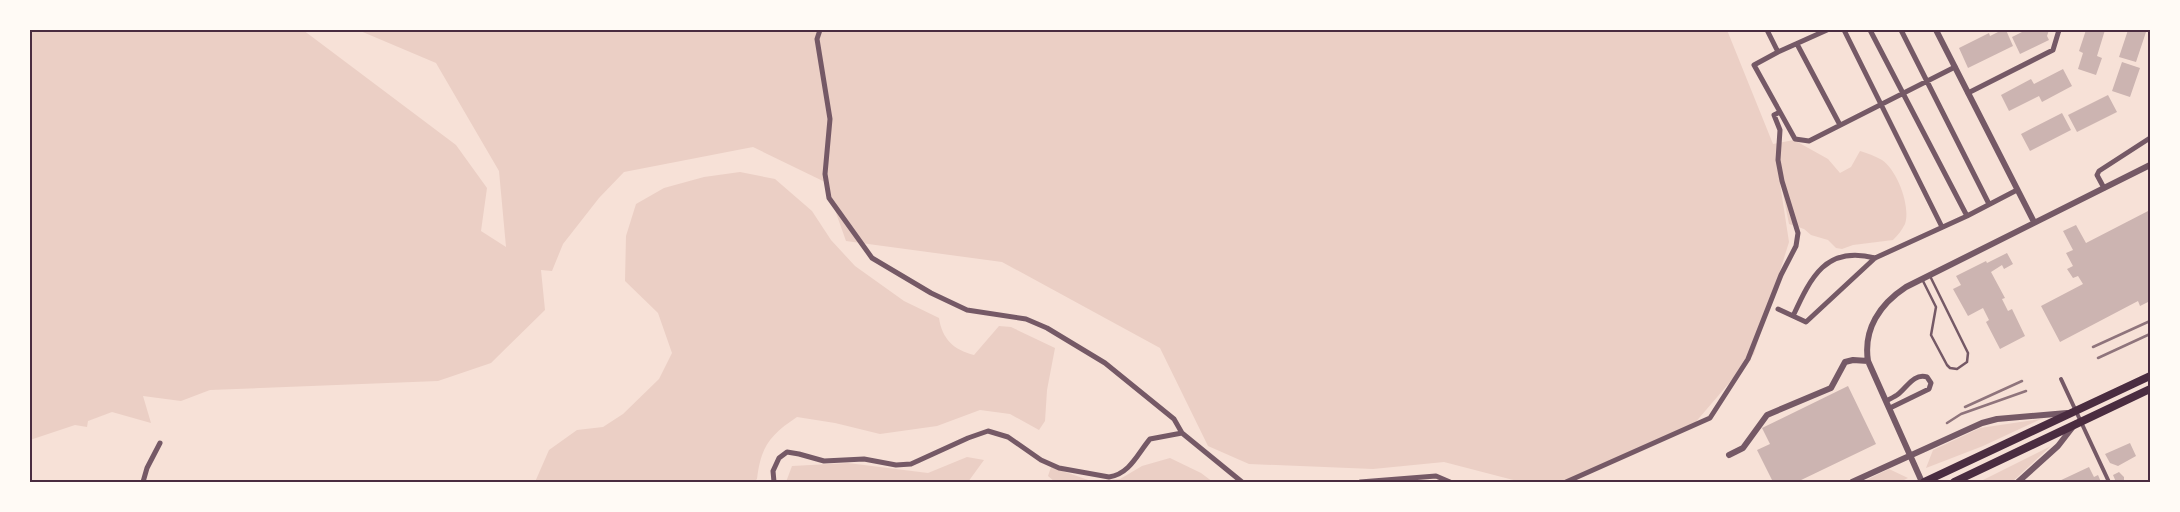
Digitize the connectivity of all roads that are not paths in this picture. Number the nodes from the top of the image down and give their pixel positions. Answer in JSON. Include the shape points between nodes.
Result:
{"nodes":[{"id":1,"x":820,"y":30,"type":"edge"},
{"id":2,"x":1768,"y":30,"type":"edge"},
{"id":3,"x":1827,"y":30,"type":"edge"},
{"id":4,"x":1844,"y":30,"type":"edge"},
{"id":5,"x":1870,"y":30,"type":"edge"},
{"id":6,"x":1901,"y":30,"type":"edge"},
{"id":7,"x":1936,"y":30,"type":"edge"},
{"id":8,"x":2059,"y":30,"type":"edge"},
{"id":9,"x":1818,"y":32,"type":"edge"},
{"id":10,"x":1797,"y":44,"type":"junction"},
{"id":11,"x":1778,"y":52,"type":"junction"},
{"id":12,"x":1954,"y":67,"type":"junction"},
{"id":13,"x":1926,"y":82,"type":"junction"},
{"id":14,"x":1968,"y":93,"type":"junction"},
{"id":15,"x":1903,"y":94,"type":"junction"},
{"id":16,"x":1881,"y":104,"type":"junction"},
{"id":17,"x":1780,"y":112,"type":"junction"},
{"id":18,"x":1840,"y":125,"type":"junction"},
{"id":19,"x":2150,"y":138,"type":"edge"},
{"id":20,"x":2150,"y":165,"type":"edge"},
{"id":21,"x":2104,"y":188,"type":"junction"},
{"id":22,"x":2017,"y":190,"type":"junction"},
{"id":23,"x":1989,"y":204,"type":"junction"},
{"id":24,"x":1967,"y":216,"type":"junction"},
{"id":25,"x":2034,"y":222,"type":"junction"},
{"id":26,"x":1942,"y":226,"type":"junction"},
{"id":27,"x":1875,"y":258,"type":"junction"},
{"id":28,"x":1930,"y":275,"type":"junction"},
{"id":29,"x":1922,"y":279,"type":"junction"},
{"id":30,"x":1778,"y":309,"type":"dead end"},
{"id":31,"x":1793,"y":316,"type":"junction"},
{"id":32,"x":1868,"y":361,"type":"junction"},
{"id":33,"x":2150,"y":376,"type":"edge"},
{"id":34,"x":2061,"y":379,"type":"dead end"},
{"id":35,"x":2150,"y":389,"type":"edge"},
{"id":36,"x":1886,"y":401,"type":"junction"},
{"id":37,"x":1890,"y":408,"type":"junction"},
{"id":38,"x":2070,"y":413,"type":"junction"},
{"id":39,"x":2075,"y":424,"type":"junction"},
{"id":40,"x":1182,"y":433,"type":"junction"},
{"id":41,"x":160,"y":443,"type":"dead end"},
{"id":42,"x":1911,"y":455,"type":"junction"},
{"id":43,"x":1729,"y":456,"type":"dead end"},
{"id":44,"x":143,"y":482,"type":"edge"},
{"id":45,"x":774,"y":482,"type":"edge"},
{"id":46,"x":1242,"y":482,"type":"edge"},
{"id":47,"x":1360,"y":482,"type":"edge"},
{"id":48,"x":1450,"y":482,"type":"edge"},
{"id":49,"x":1566,"y":482,"type":"edge"},
{"id":50,"x":1852,"y":482,"type":"edge"},
{"id":51,"x":1923,"y":482,"type":"edge"},
{"id":52,"x":1954,"y":482,"type":"edge"},
{"id":53,"x":2018,"y":482,"type":"edge"},
{"id":54,"x":2109,"y":482,"type":"edge"}],
"edges":[{"from":1,"to":40,"type":"street","via":[[817,39],[830,119],[825,174],[829,198],[872,258],[967,310],[1026,319],[1047,328],[1105,363],[1174,419]]},
{"from":2,"to":11,"type":"street"},
{"from":3,"to":9,"type":"street"},
{"from":4,"to":16,"type":"street"},
{"from":5,"to":15,"type":"street"},
{"from":6,"to":13,"type":"street"},
{"from":7,"to":12,"type":"street"},
{"from":8,"to":14,"type":"street","via":[[2053,50]]},
{"from":9,"to":10,"type":"street"},
{"from":10,"to":11,"type":"street"},
{"from":10,"to":18,"type":"street"},
{"from":11,"to":17,"type":"street","via":[[1754,65]]},
{"from":12,"to":13,"type":"street"},
{"from":12,"to":14,"type":"street"},
{"from":13,"to":15,"type":"street"},
{"from":13,"to":23,"type":"street"},
{"from":14,"to":22,"type":"street"},
{"from":15,"to":16,"type":"street"},
{"from":15,"to":24,"type":"street"},
{"from":16,"to":18,"type":"street"},
{"from":16,"to":26,"type":"street"},
{"from":17,"to":18,"type":"street","via":[[1795,139],[1809,141]]},
{"from":17,"to":49,"type":"street","via":[[1774,115],[1780,130],[1778,160],[1798,233],[1796,246],[1748,359],[1710,418]]},
{"from":19,"to":21,"type":"street","via":[[2099,170],[2097,175]]},
{"from":20,"to":21,"type":"street"},
{"from":21,"to":25,"type":"street"},
{"from":22,"to":23,"type":"street"},
{"from":22,"to":25,"type":"street"},
{"from":23,"to":24,"type":"street"},
{"from":24,"to":26,"type":"street"},
{"from":25,"to":28,"type":"street"},
{"from":26,"to":27,"type":"street"},
{"from":27,"to":31,"type":"street","via":[[1806,322]]},
{"from":27,"to":31,"type":"street","via":[[1857,253],[1824,264],[1809,282]]},
{"from":28,"to":29,"type":"street"},
{"from":28,"to":29,"type":"lane","via":[[1968,353],[1967,362],[1957,369],[1947,365],[1931,335],[1936,307]]},
{"from":29,"to":32,"type":"street","via":[[1890,298],[1879,311],[1867,344]]},
{"from":30,"to":31,"type":"street"},
{"from":32,"to":36,"type":"street"},
{"from":32,"to":43,"type":"street","via":[[1845,362],[1831,388],[1767,415],[1743,448]]},
{"from":33,"to":38,"type":"main road"},
{"from":34,"to":54,"type":"street"},
{"from":35,"to":39,"type":"main road"},
{"from":36,"to":37,"type":"street"},
{"from":36,"to":37,"type":"street","via":[[1921,376],[1927,377],[1931,383],[1929,389]]},
{"from":37,"to":42,"type":"street"},
{"from":38,"to":42,"type":"street","via":[[1997,419]]},
{"from":38,"to":51,"type":"main road"},
{"from":39,"to":52,"type":"main road"},
{"from":39,"to":53,"type":"street","via":[[2058,446]]},
{"from":40,"to":45,"type":"street","via":[[1150,439],[1128,468],[1117,476],[1109,477],[1059,468],[1041,460],[1008,436],[988,431],[911,464],[896,465],[864,459],[824,461],[787,452],[776,464]]},
{"from":40,"to":46,"type":"street"},
{"from":41,"to":44,"type":"street"},
{"from":42,"to":50,"type":"street"},
{"from":42,"to":51,"type":"street"},
{"from":47,"to":48,"type":"street","via":[[1436,476]]}]}
